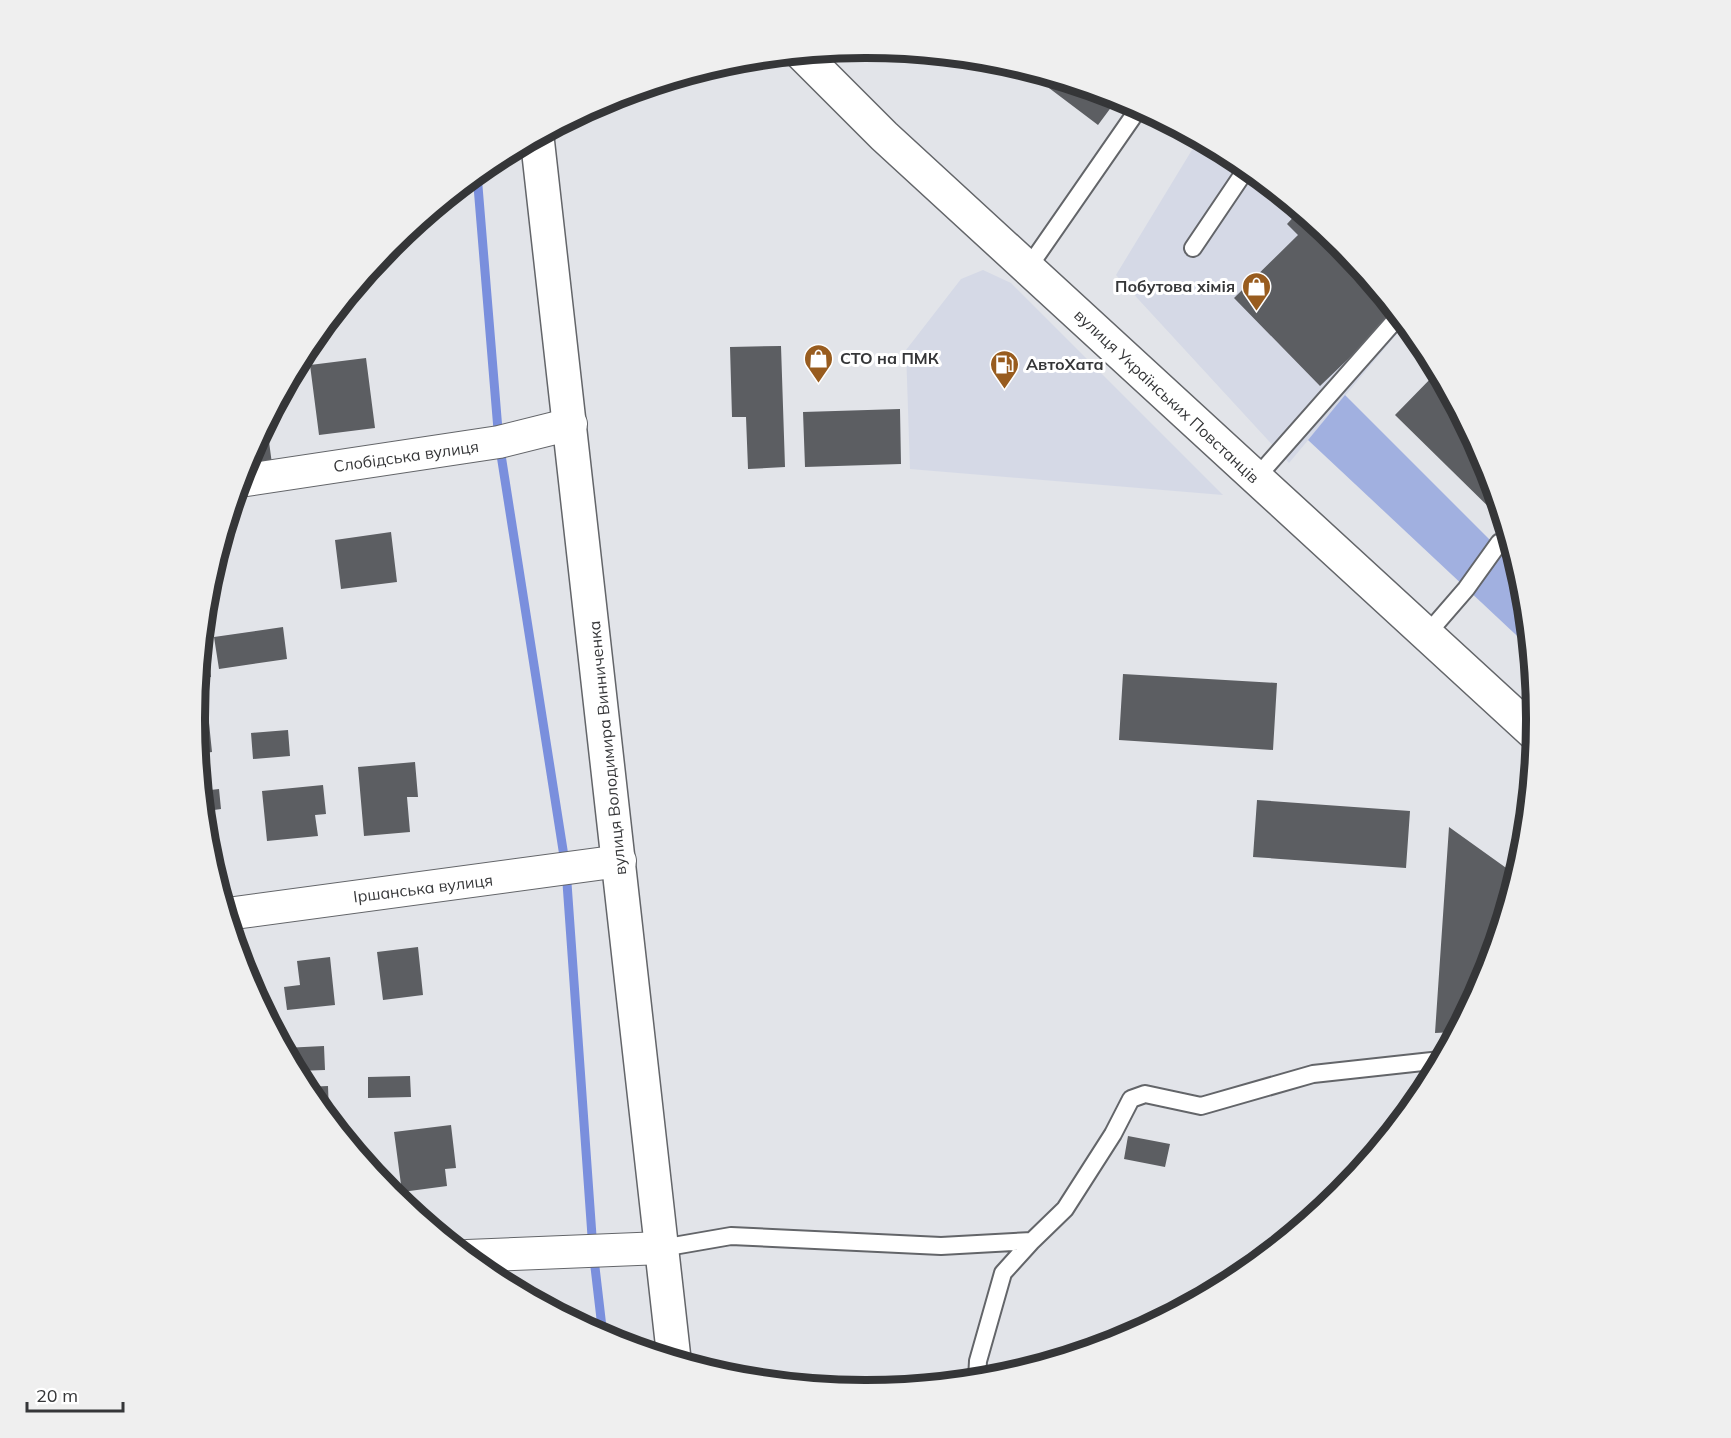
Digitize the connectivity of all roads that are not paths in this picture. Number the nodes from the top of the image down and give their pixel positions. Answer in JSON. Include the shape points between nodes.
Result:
{"nodes":[{"id":1,"x":809,"y":61,"type":"edge"},
{"id":2,"x":1133,"y":116,"type":"edge"},
{"id":3,"x":538,"y":145,"type":"edge"},
{"id":4,"x":1241,"y":176,"type":"edge"},
{"id":5,"x":1193,"y":248,"type":"dead end"},
{"id":6,"x":1028,"y":268,"type":"junction"},
{"id":7,"x":1394,"y":322,"type":"edge"},
{"id":8,"x":571,"y":424,"type":"junction"},
{"id":9,"x":1256,"y":478,"type":"junction"},
{"id":10,"x":250,"y":479,"type":"edge"},
{"id":11,"x":1502,"y":544,"type":"edge"},
{"id":12,"x":1426,"y":634,"type":"junction"},
{"id":13,"x":1526,"y":726,"type":"edge"},
{"id":14,"x":620,"y":861,"type":"junction"},
{"id":15,"x":235,"y":913,"type":"edge"},
{"id":16,"x":1431,"y":1061,"type":"edge"},
{"id":17,"x":1032,"y":1241,"type":"junction"},
{"id":18,"x":662,"y":1248,"type":"junction"},
{"id":19,"x":481,"y":1255,"type":"edge"},
{"id":20,"x":674,"y":1351,"type":"edge"},
{"id":21,"x":978,"y":1370,"type":"edge"}],
"edges":[{"from":1,"to":6,"type":"main road","name":"вулиця Українських Повстанців"},
{"from":2,"to":6,"type":"lane"},
{"from":3,"to":8,"type":"main road","name":"вулиця Володимира Винниченка"},
{"from":4,"to":5,"type":"lane"},
{"from":6,"to":9,"type":"main road","name":"вулиця Українських Повстанців"},
{"from":7,"to":9,"type":"lane"},
{"from":8,"to":10,"type":"street","name":"Слобідська вулиця","via":[[499,442]]},
{"from":8,"to":14,"type":"main road","name":"вулиця Володимира Винниченка"},
{"from":9,"to":12,"type":"main road","name":"вулиця Українських Повстанців"},
{"from":11,"to":12,"type":"lane"},
{"from":12,"to":13,"type":"main road","name":"вулиця Українських Повстанців"},
{"from":14,"to":15,"type":"street","name":"Іршанська вулиця"},
{"from":14,"to":18,"type":"main road","name":"вулиця Володимира Винниченка"},
{"from":16,"to":17,"type":"lane","via":[[1313,1074],[1201,1106],[1145,1094],[1131,1099],[1065,1209]]},
{"from":17,"to":18,"type":"lane","via":[[941,1246],[730,1236]]},
{"from":17,"to":21,"type":"lane","via":[[1003,1273]]},
{"from":18,"to":19,"type":"street"},
{"from":18,"to":20,"type":"main road","name":"вулиця Володимира Винниченка"}]}
